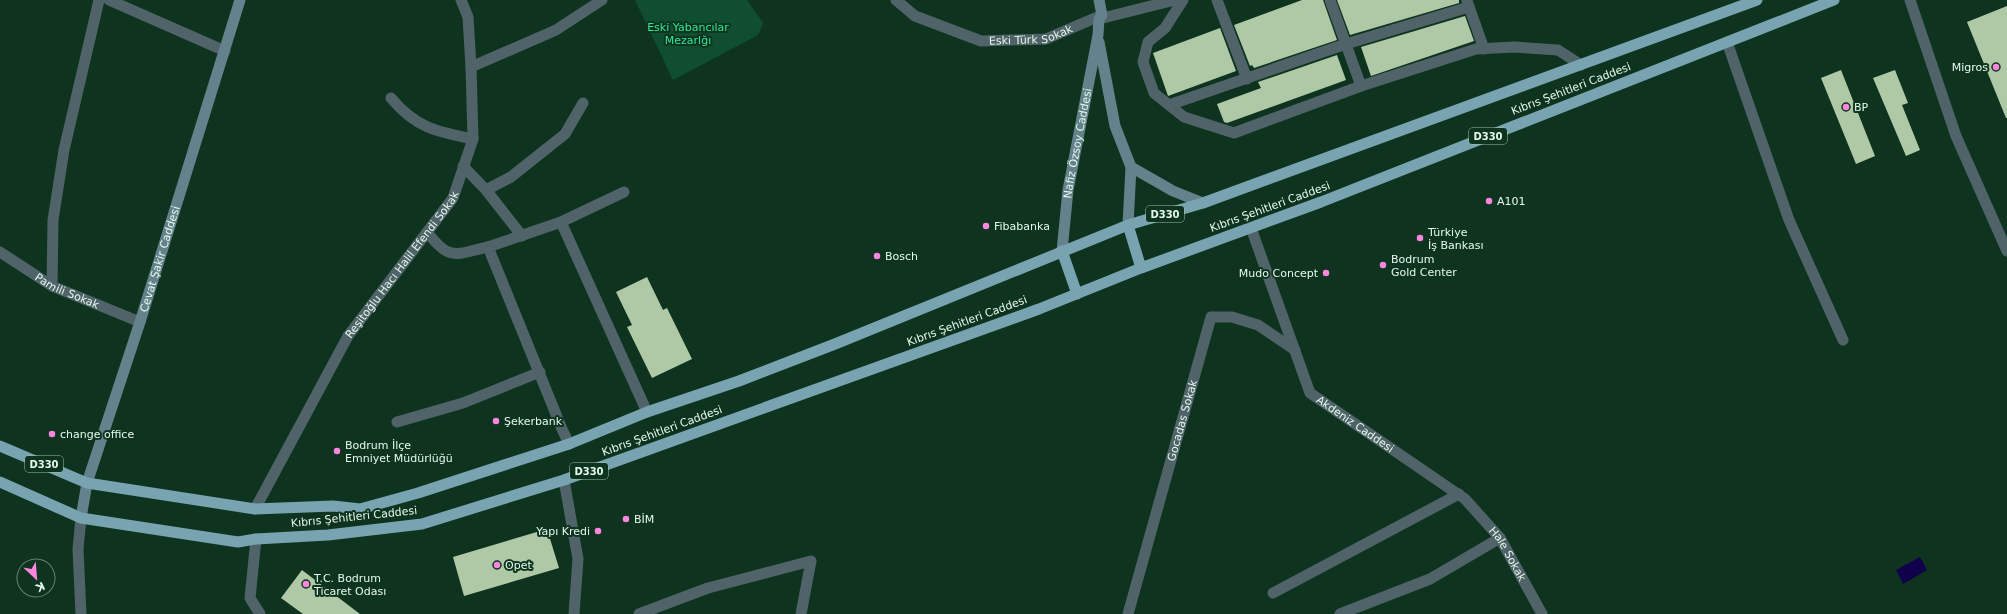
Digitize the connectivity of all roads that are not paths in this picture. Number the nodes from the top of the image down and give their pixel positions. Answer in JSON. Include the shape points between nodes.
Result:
{"nodes":[{"id":1,"x":100,"y":0,"type":"edge"},
{"id":2,"x":109,"y":0,"type":"edge"},
{"id":3,"x":240,"y":0,"type":"edge"},
{"id":4,"x":461,"y":0,"type":"edge"},
{"id":5,"x":602,"y":0,"type":"edge"},
{"id":6,"x":896,"y":0,"type":"edge"},
{"id":7,"x":1099,"y":0,"type":"edge"},
{"id":8,"x":1175,"y":0,"type":"edge"},
{"id":9,"x":1183,"y":0,"type":"edge"},
{"id":10,"x":1217,"y":0,"type":"edge"},
{"id":11,"x":1330,"y":0,"type":"edge"},
{"id":12,"x":1757,"y":0,"type":"edge"},
{"id":13,"x":1834,"y":0,"type":"edge"},
{"id":14,"x":1910,"y":0,"type":"edge"},
{"id":15,"x":1468,"y":4,"type":"edge"},
{"id":16,"x":1100,"y":17,"type":"junction"},
{"id":17,"x":1098,"y":35,"type":"junction"},
{"id":18,"x":1727,"y":42,"type":"junction"},
{"id":19,"x":1346,"y":44,"type":"junction"},
{"id":20,"x":1484,"y":49,"type":"junction"},
{"id":21,"x":225,"y":51,"type":"junction"},
{"id":22,"x":1581,"y":65,"type":"junction"},
{"id":23,"x":471,"y":67,"type":"junction"},
{"id":24,"x":1247,"y":79,"type":"junction"},
{"id":25,"x":1361,"y":86,"type":"junction"},
{"id":26,"x":391,"y":98,"type":"dead end"},
{"id":27,"x":583,"y":103,"type":"dead end"},
{"id":28,"x":1169,"y":105,"type":"junction"},
{"id":29,"x":473,"y":139,"type":"junction"},
{"id":30,"x":463,"y":166,"type":"junction"},
{"id":31,"x":1131,"y":167,"type":"junction"},
{"id":32,"x":486,"y":190,"type":"junction"},
{"id":33,"x":624,"y":192,"type":"dead end"},
{"id":34,"x":1203,"y":203,"type":"junction"},
{"id":35,"x":561,"y":222,"type":"junction"},
{"id":36,"x":1128,"y":225,"type":"junction"},
{"id":37,"x":1251,"y":228,"type":"junction"},
{"id":38,"x":427,"y":232,"type":"junction"},
{"id":39,"x":522,"y":236,"type":"junction"},
{"id":40,"x":488,"y":247,"type":"junction"},
{"id":41,"x":1062,"y":251,"type":"junction"},
{"id":42,"x":2007,"y":251,"type":"edge"},
{"id":43,"x":0,"y":252,"type":"edge"},
{"id":44,"x":1141,"y":268,"type":"junction"},
{"id":45,"x":52,"y":286,"type":"junction"},
{"id":46,"x":1077,"y":294,"type":"junction"},
{"id":47,"x":140,"y":322,"type":"junction"},
{"id":48,"x":1842,"y":340,"type":"dead end"},
{"id":49,"x":1295,"y":350,"type":"junction"},
{"id":50,"x":540,"y":372,"type":"junction"},
{"id":51,"x":647,"y":412,"type":"junction"},
{"id":52,"x":397,"y":422,"type":"dead end"},
{"id":53,"x":570,"y":444,"type":"junction"},
{"id":54,"x":0,"y":446,"type":"edge"},
{"id":55,"x":564,"y":480,"type":"junction"},
{"id":56,"x":0,"y":482,"type":"edge"},
{"id":57,"x":87,"y":483,"type":"junction"},
{"id":58,"x":1462,"y":497,"type":"junction"},
{"id":59,"x":255,"y":510,"type":"junction"},
{"id":60,"x":81,"y":518,"type":"junction"},
{"id":61,"x":1500,"y":538,"type":"junction"},
{"id":62,"x":256,"y":539,"type":"junction"},
{"id":63,"x":1273,"y":593,"type":"dead end"},
{"id":64,"x":81,"y":614,"type":"edge"},
{"id":65,"x":260,"y":614,"type":"edge"},
{"id":66,"x":574,"y":614,"type":"edge"},
{"id":67,"x":640,"y":614,"type":"edge"},
{"id":68,"x":800,"y":614,"type":"edge"},
{"id":69,"x":1128,"y":614,"type":"edge"},
{"id":70,"x":1340,"y":614,"type":"edge"},
{"id":71,"x":1542,"y":614,"type":"edge"}],
"edges":[{"from":1,"to":45,"type":"street","via":[[64,150],[53,220]]},
{"from":2,"to":21,"type":"street"},
{"from":3,"to":21,"type":"main road","name":"Cevat Şakir Caddesi"},
{"from":4,"to":23,"type":"street","name":"Reşitoğlu Hacı Halil Efendi Sokak","via":[[468,17]]},
{"from":5,"to":23,"type":"street","via":[[556,30]]},
{"from":6,"to":16,"type":"street","name":"Eski Türk Sokak","via":[[915,16],[981,41],[1046,38]]},
{"from":7,"to":16,"type":"main road","name":"Nafiz Özsoy Caddesi"},
{"from":8,"to":16,"type":"street","name":"Eski Türk Sokak"},
{"from":9,"to":28,"type":"street","via":[[1165,28],[1148,42],[1144,62],[1154,93]]},
{"from":10,"to":24,"type":"street"},
{"from":11,"to":19,"type":"street"},
{"from":12,"to":22,"type":"highway","name":"Kıbrıs Şehitleri Caddesi","number":"D330"},
{"from":13,"to":18,"type":"highway","name":"Kıbrıs Şehitleri Caddesi","number":"D330"},
{"from":14,"to":42,"type":"street","via":[[1956,136]]},
{"from":15,"to":19,"type":"street"},
{"from":15,"to":20,"type":"street"},
{"from":16,"to":17,"type":"main road","name":"Nafiz Özsoy Caddesi"},
{"from":17,"to":31,"type":"main road","name":"Nafiz Özsoy Caddesi","via":[[1115,126]]},
{"from":17,"to":41,"type":"main road","name":"Nafiz Özsoy Caddesi","via":[[1068,190]]},
{"from":18,"to":37,"type":"highway","name":"Kıbrıs Şehitleri Caddesi","number":"D330"},
{"from":18,"to":48,"type":"street","via":[[1789,220]]},
{"from":19,"to":24,"type":"street"},
{"from":19,"to":25,"type":"street"},
{"from":20,"to":22,"type":"street","via":[[1514,47],[1558,50]]},
{"from":20,"to":25,"type":"street"},
{"from":21,"to":47,"type":"main road","name":"Cevat Şakir Caddesi"},
{"from":22,"to":34,"type":"highway","name":"Kıbrıs Şehitleri Caddesi","number":"D330"},
{"from":23,"to":29,"type":"street","name":"Reşitoğlu Hacı Halil Efendi Sokak"},
{"from":24,"to":28,"type":"street"},
{"from":25,"to":28,"type":"street","via":[[1234,133],[1184,117]]},
{"from":26,"to":29,"type":"street","via":[[401,110],[435,132]]},
{"from":27,"to":32,"type":"street","via":[[565,134],[511,177]]},
{"from":29,"to":30,"type":"street","name":"Reşitoğlu Hacı Halil Efendi Sokak"},
{"from":30,"to":32,"type":"street"},
{"from":30,"to":38,"type":"street","name":"Reşitoğlu Hacı Halil Efendi Sokak","via":[[453,198]]},
{"from":31,"to":34,"type":"main road","via":[[1173,191]]},
{"from":31,"to":36,"type":"main road","name":"Nafiz Özsoy Caddesi"},
{"from":32,"to":39,"type":"street"},
{"from":33,"to":35,"type":"street"},
{"from":34,"to":36,"type":"highway","name":"Kıbrıs Şehitleri Caddesi","number":"D330"},
{"from":35,"to":39,"type":"street"},
{"from":35,"to":51,"type":"street","via":[[570,247]]},
{"from":36,"to":41,"type":"highway","name":"Kıbrıs Şehitleri Caddesi","number":"D330"},
{"from":36,"to":44,"type":"highway"},
{"from":37,"to":44,"type":"highway","name":"Kıbrıs Şehitleri Caddesi","number":"D330"},
{"from":37,"to":49,"type":"street","name":"Akdeniz Caddesi"},
{"from":38,"to":40,"type":"street","via":[[439,248],[452,255]]},
{"from":38,"to":59,"type":"street","name":"Reşitoğlu Hacı Halil Efendi Sokak","via":[[348,336]]},
{"from":39,"to":40,"type":"street"},
{"from":40,"to":50,"type":"street"},
{"from":41,"to":46,"type":"highway"},
{"from":41,"to":51,"type":"highway","name":"Kıbrıs Şehitleri Caddesi","number":"D330","via":[[828,346]]},
{"from":43,"to":45,"type":"street","name":"Pamili Sokak"},
{"from":44,"to":46,"type":"highway","name":"Kıbrıs Şehitleri Caddesi","number":"D330"},
{"from":45,"to":47,"type":"street","name":"Pamili Sokak"},
{"from":46,"to":55,"type":"highway","name":"Kıbrıs Şehitleri Caddesi","number":"D330"},
{"from":47,"to":57,"type":"main road","name":"Cevat Şakir Caddesi"},
{"from":49,"to":58,"type":"street","name":"Akdeniz Caddesi","via":[[1310,393]]},
{"from":49,"to":69,"type":"street","name":"Gocadas Sokak","via":[[1258,325],[1232,317],[1211,317]]},
{"from":50,"to":52,"type":"street","via":[[463,403]]},
{"from":50,"to":53,"type":"street"},
{"from":51,"to":53,"type":"highway","name":"Kıbrıs Şehitleri Caddesi","number":"D330"},
{"from":53,"to":59,"type":"highway","name":"Kıbrıs Şehitleri Caddesi","number":"D330","via":[[360,509],[333,506]]},
{"from":54,"to":57,"type":"highway","number":"D330"},
{"from":55,"to":62,"type":"highway","name":"Kıbrıs Şehitleri Caddesi","number":"D330","via":[[422,524],[328,535]]},
{"from":55,"to":66,"type":"street","via":[[578,559]]},
{"from":56,"to":60,"type":"highway","number":"D330"},
{"from":57,"to":59,"type":"highway","name":"Kıbrıs Şehitleri Caddesi","number":"D330"},
{"from":57,"to":60,"type":"main road","name":"Cevat Şakir Caddesi"},
{"from":58,"to":61,"type":"street","name":"Hale Sokak"},
{"from":58,"to":63,"type":"street"},
{"from":60,"to":62,"type":"highway","name":"Kıbrıs Şehitleri Caddesi","number":"D330","via":[[238,542]]},
{"from":60,"to":64,"type":"street","via":[[78,549]]},
{"from":61,"to":70,"type":"street","via":[[1430,579]]},
{"from":61,"to":71,"type":"street","name":"Hale Sokak"},
{"from":62,"to":65,"type":"street","via":[[250,598]]},
{"from":67,"to":68,"type":"street","via":[[708,588],[811,561]]}]}
